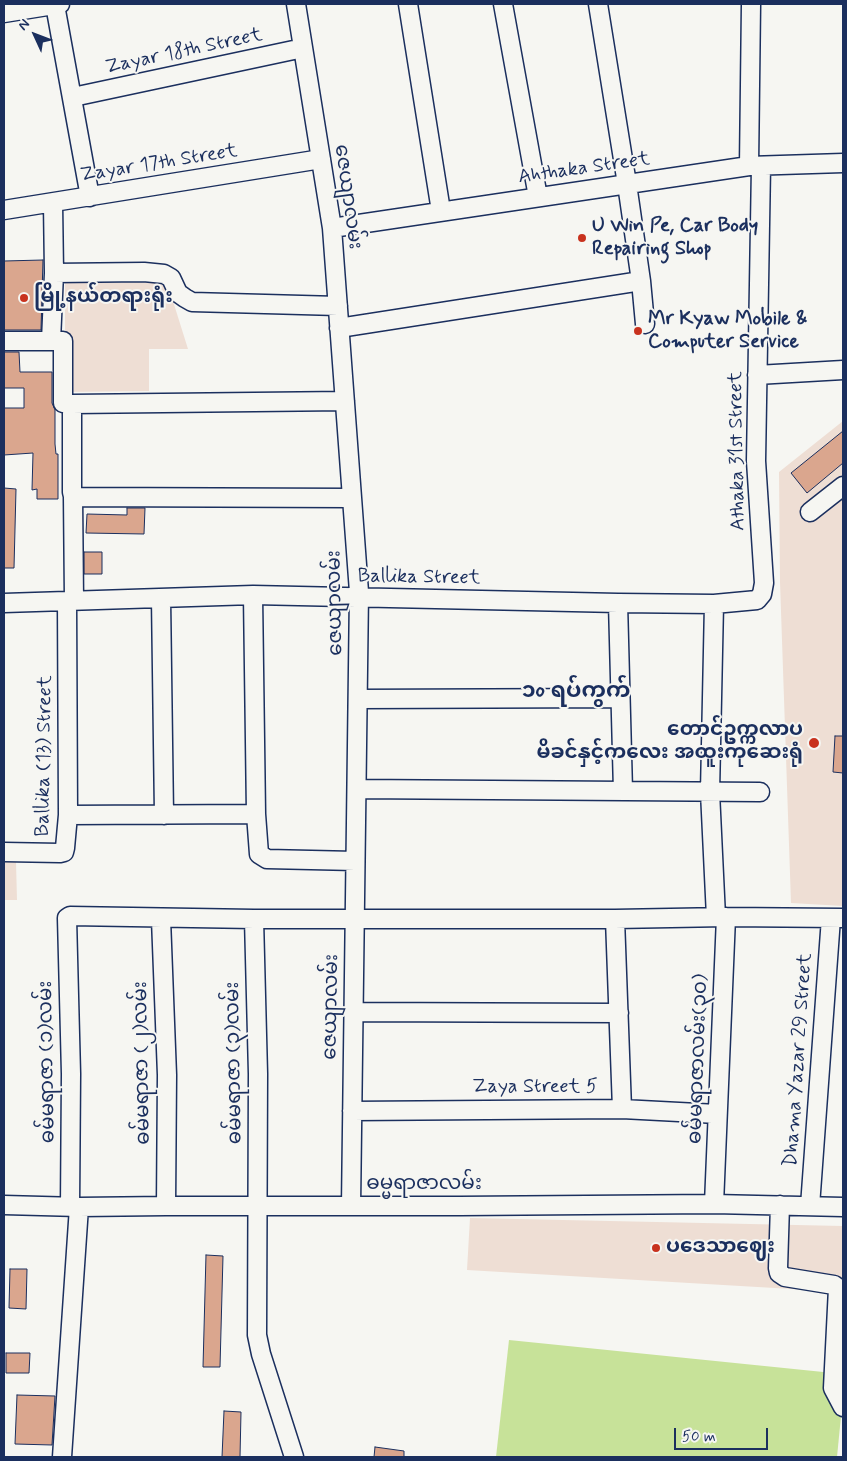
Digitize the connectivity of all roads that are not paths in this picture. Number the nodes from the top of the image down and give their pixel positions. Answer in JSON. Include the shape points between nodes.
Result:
{"nodes":[{"id":1,"x":57,"y":4,"type":"edge"},
{"id":2,"x":296,"y":4,"type":"edge"},
{"id":3,"x":408,"y":4,"type":"edge"},
{"id":4,"x":503,"y":4,"type":"edge"},
{"id":5,"x":598,"y":4,"type":"edge"},
{"id":6,"x":751,"y":4,"type":"edge"},
{"id":7,"x":4,"y":13,"type":"edge"},
{"id":8,"x":303,"y":48,"type":"junction"},
{"id":9,"x":73,"y":97,"type":"junction"},
{"id":10,"x":321,"y":160,"type":"junction"},
{"id":11,"x":843,"y":162,"type":"edge"},
{"id":12,"x":755,"y":166,"type":"junction"},
{"id":13,"x":627,"y":184,"type":"junction"},
{"id":14,"x":538,"y":197,"type":"junction"},
{"id":15,"x":90,"y":198,"type":"junction"},
{"id":16,"x":52,"y":203,"type":"junction"},
{"id":17,"x":4,"y":210,"type":"edge"},
{"id":18,"x":441,"y":211,"type":"junction"},
{"id":19,"x":332,"y":228,"type":"junction"},
{"id":20,"x":54,"y":273,"type":"junction"},
{"id":21,"x":641,"y":281,"type":"junction"},
{"id":22,"x":338,"y":306,"type":"junction"},
{"id":23,"x":645,"y":324,"type":"dead end"},
{"id":24,"x":339,"y":328,"type":"junction"},
{"id":25,"x":4,"y":341,"type":"edge"},
{"id":26,"x":51,"y":341,"type":"junction"},
{"id":27,"x":843,"y":370,"type":"edge"},
{"id":28,"x":757,"y":375,"type":"junction"},
{"id":29,"x":345,"y":401,"type":"junction"},
{"id":30,"x":72,"y":404,"type":"junction"},
{"id":31,"x":843,"y":486,"type":"edge"},
{"id":32,"x":73,"y":496,"type":"junction"},
{"id":33,"x":352,"y":498,"type":"junction"},
{"id":34,"x":810,"y":512,"type":"dead end"},
{"id":35,"x":253,"y":595,"type":"junction"},
{"id":36,"x":160,"y":598,"type":"junction"},
{"id":37,"x":358,"y":598,"type":"junction"},
{"id":38,"x":71,"y":601,"type":"junction"},
{"id":39,"x":4,"y":602,"type":"edge"},
{"id":40,"x":618,"y":603,"type":"junction"},
{"id":41,"x":714,"y":604,"type":"junction"},
{"id":42,"x":620,"y":698,"type":"junction"},
{"id":43,"x":358,"y":700,"type":"junction"},
{"id":44,"x":357,"y":789,"type":"junction"},
{"id":45,"x":623,"y":791,"type":"junction"},
{"id":46,"x":710,"y":792,"type":"junction"},
{"id":47,"x":760,"y":792,"type":"dead end"},
{"id":48,"x":256,"y":814,"type":"junction"},
{"id":49,"x":164,"y":815,"type":"junction"},
{"id":50,"x":68,"y":816,"type":"junction"},
{"id":51,"x":4,"y":852,"type":"edge"},
{"id":52,"x":355,"y":861,"type":"junction"},
{"id":53,"x":721,"y":917,"type":"junction"},
{"id":54,"x":160,"y":918,"type":"junction"},
{"id":55,"x":837,"y":918,"type":"edge"},
{"id":56,"x":355,"y":919,"type":"junction"},
{"id":57,"x":615,"y":919,"type":"junction"},
{"id":58,"x":254,"y":920,"type":"junction"},
{"id":59,"x":354,"y":1012,"type":"junction"},
{"id":60,"x":619,"y":1013,"type":"junction"},
{"id":61,"x":622,"y":1109,"type":"junction"},
{"id":62,"x":352,"y":1111,"type":"junction"},
{"id":63,"x":717,"y":1114,"type":"junction"},
{"id":64,"x":714,"y":1204,"type":"junction"},
{"id":65,"x":780,"y":1205,"type":"junction"},
{"id":66,"x":4,"y":1206,"type":"edge"},
{"id":67,"x":166,"y":1206,"type":"junction"},
{"id":68,"x":258,"y":1206,"type":"junction"},
{"id":69,"x":351,"y":1206,"type":"junction"},
{"id":70,"x":810,"y":1206,"type":"junction"},
{"id":71,"x":75,"y":1207,"type":"junction"},
{"id":72,"x":843,"y":1207,"type":"edge"},
{"id":73,"x":843,"y":1407,"type":"edge"},
{"id":74,"x":62,"y":1457,"type":"edge"},
{"id":75,"x":294,"y":1457,"type":"edge"}],
"edges":[{"from":1,"to":7,"type":"street"},
{"from":1,"to":9,"type":"street"},
{"from":2,"to":8,"type":"street","name":"ဇေယျာလမ်း"},
{"from":3,"to":18,"type":"street"},
{"from":4,"to":14,"type":"street"},
{"from":5,"to":13,"type":"street"},
{"from":6,"to":12,"type":"street","name":"Athaka 31st Street"},
{"from":8,"to":9,"type":"street","name":"Zayar 18th Street"},
{"from":8,"to":10,"type":"street","name":"ဇေယျာလမ်း"},
{"from":9,"to":15,"type":"street"},
{"from":10,"to":15,"type":"street","name":"Zayar 17th Street"},
{"from":10,"to":19,"type":"street","name":"ဇေယျာလမ်း"},
{"from":11,"to":12,"type":"street","name":"Ahthaka Street"},
{"from":12,"to":13,"type":"street","name":"Ahthaka Street"},
{"from":12,"to":28,"type":"street","name":"Athaka 31st Street"},
{"from":13,"to":14,"type":"street","name":"Ahthaka Street"},
{"from":13,"to":21,"type":"street"},
{"from":14,"to":18,"type":"street","name":"Ahthaka Street"},
{"from":15,"to":16,"type":"street","name":"Zayar 17th Street"},
{"from":16,"to":17,"type":"street","name":"Zayar 17th Street"},
{"from":16,"to":20,"type":"street"},
{"from":18,"to":19,"type":"street","name":"Ahthaka Street"},
{"from":19,"to":22,"type":"street","name":"ဇေယျာလမ်း"},
{"from":20,"to":22,"type":"street","via":[[164,274],[171,278],[178,293],[192,302]]},
{"from":20,"to":26,"type":"street"},
{"from":21,"to":23,"type":"street"},
{"from":21,"to":24,"type":"street"},
{"from":22,"to":24,"type":"street","name":"ဇေယျာလမ်း"},
{"from":24,"to":29,"type":"street","name":"ဇေယျာလမ်း"},
{"from":25,"to":26,"type":"street"},
{"from":26,"to":30,"type":"street","via":[[63,341],[63,403]]},
{"from":27,"to":28,"type":"street"},
{"from":28,"to":41,"type":"street","name":"Athaka 31st Street","via":[[756,461],[763,589],[757,600]]},
{"from":29,"to":30,"type":"street"},
{"from":29,"to":33,"type":"street","name":"ဇေယျာလမ်း"},
{"from":30,"to":32,"type":"street","name":"Ballika (13) Street"},
{"from":31,"to":34,"type":"street"},
{"from":32,"to":33,"type":"street"},
{"from":32,"to":38,"type":"street","name":"Ballika (13) Street"},
{"from":33,"to":37,"type":"street","name":"ဇေယျာလမ်း"},
{"from":35,"to":36,"type":"street","name":"Ballika Street"},
{"from":35,"to":37,"type":"street","name":"Ballika Street"},
{"from":35,"to":48,"type":"street"},
{"from":36,"to":38,"type":"street","name":"Ballika Street"},
{"from":36,"to":49,"type":"street"},
{"from":37,"to":40,"type":"street","name":"Ballika Street"},
{"from":37,"to":43,"type":"street","name":"ဇေယျာလမ်း"},
{"from":38,"to":39,"type":"street","name":"Ballika Street"},
{"from":38,"to":50,"type":"street","name":"Ballika (13) Street"},
{"from":40,"to":41,"type":"street","name":"Ballika Street"},
{"from":40,"to":42,"type":"street"},
{"from":41,"to":46,"type":"street","name":"ဓမ်မရာဇာလမ်း(၃၀)"},
{"from":42,"to":43,"type":"street"},
{"from":42,"to":45,"type":"street"},
{"from":43,"to":44,"type":"street","name":"ဇေယျာလမ်း"},
{"from":44,"to":45,"type":"street"},
{"from":44,"to":52,"type":"street","name":"ဇေယျာလမ်း"},
{"from":45,"to":46,"type":"street"},
{"from":46,"to":47,"type":"street"},
{"from":46,"to":53,"type":"street","name":"ဓမ်မရာဇာလမ်း(၃၀)"},
{"from":48,"to":49,"type":"street"},
{"from":48,"to":52,"type":"street","via":[[259,854],[262,857]]},
{"from":49,"to":50,"type":"street"},
{"from":50,"to":51,"type":"street","name":"Ballika (13) Street","via":[[64,852]]},
{"from":52,"to":56,"type":"street","name":"ဇေယျာလမ်း"},
{"from":53,"to":55,"type":"street"},
{"from":53,"to":57,"type":"street"},
{"from":53,"to":63,"type":"street","name":"ဓမ်မရာဇာလမ်း(၃၀)"},
{"from":54,"to":58,"type":"street"},
{"from":54,"to":67,"type":"street","name":"ဓမ်မရာဇာ (၂)လမ်း","via":[[167,1074]]},
{"from":54,"to":71,"type":"street","name":"ဓမ်မရာဇာ (၁)လမ်း","via":[[67,918]]},
{"from":55,"to":70,"type":"street","name":"Dhama Yazar 29 Street"},
{"from":56,"to":57,"type":"street"},
{"from":56,"to":58,"type":"street"},
{"from":56,"to":59,"type":"street","name":"ဇေယျာလမ်း"},
{"from":57,"to":60,"type":"street"},
{"from":58,"to":68,"type":"street","name":"ဓမ်မရာဇာ (၃)လမ်း"},
{"from":59,"to":60,"type":"street"},
{"from":59,"to":62,"type":"street","name":"ဇေယျာလမ်း"},
{"from":60,"to":61,"type":"street"},
{"from":61,"to":62,"type":"street","name":"Zaya Street 5"},
{"from":61,"to":63,"type":"street","name":"Zaya Street 5"},
{"from":62,"to":69,"type":"street","name":"ဇေယျာလမ်း"},
{"from":63,"to":64,"type":"street","name":"ဓမ်မရာဇာလမ်း(၃၀)"},
{"from":64,"to":65,"type":"street","name":"ဓမ္မရာဇာလမ်း"},
{"from":64,"to":69,"type":"street","name":"ဓမ္မရာဇာလမ်း"},
{"from":65,"to":70,"type":"street","name":"ဓမ္မရာဇာလမ်း"},
{"from":65,"to":73,"type":"street","via":[[779,1273],[838,1288],[833,1388]]},
{"from":66,"to":71,"type":"street","name":"ဓမ္မရာဇာလမ်း"},
{"from":67,"to":68,"type":"street","name":"ဓမ္မရာဇာလမ်း"},
{"from":67,"to":71,"type":"street","name":"ဓမ္မရာဇာလမ်း"},
{"from":68,"to":69,"type":"street","name":"ဓမ္မရာဇာလမ်း"},
{"from":68,"to":75,"type":"street","name":"ဓမ်မရာဇာ (၃)လမ်း","via":[[258,1335]]},
{"from":70,"to":72,"type":"street","name":"ဓမ္မရာဇာလမ်း"},
{"from":71,"to":74,"type":"street","name":"ဓမ်မရာဇာ (၁)လမ်း"}]}
